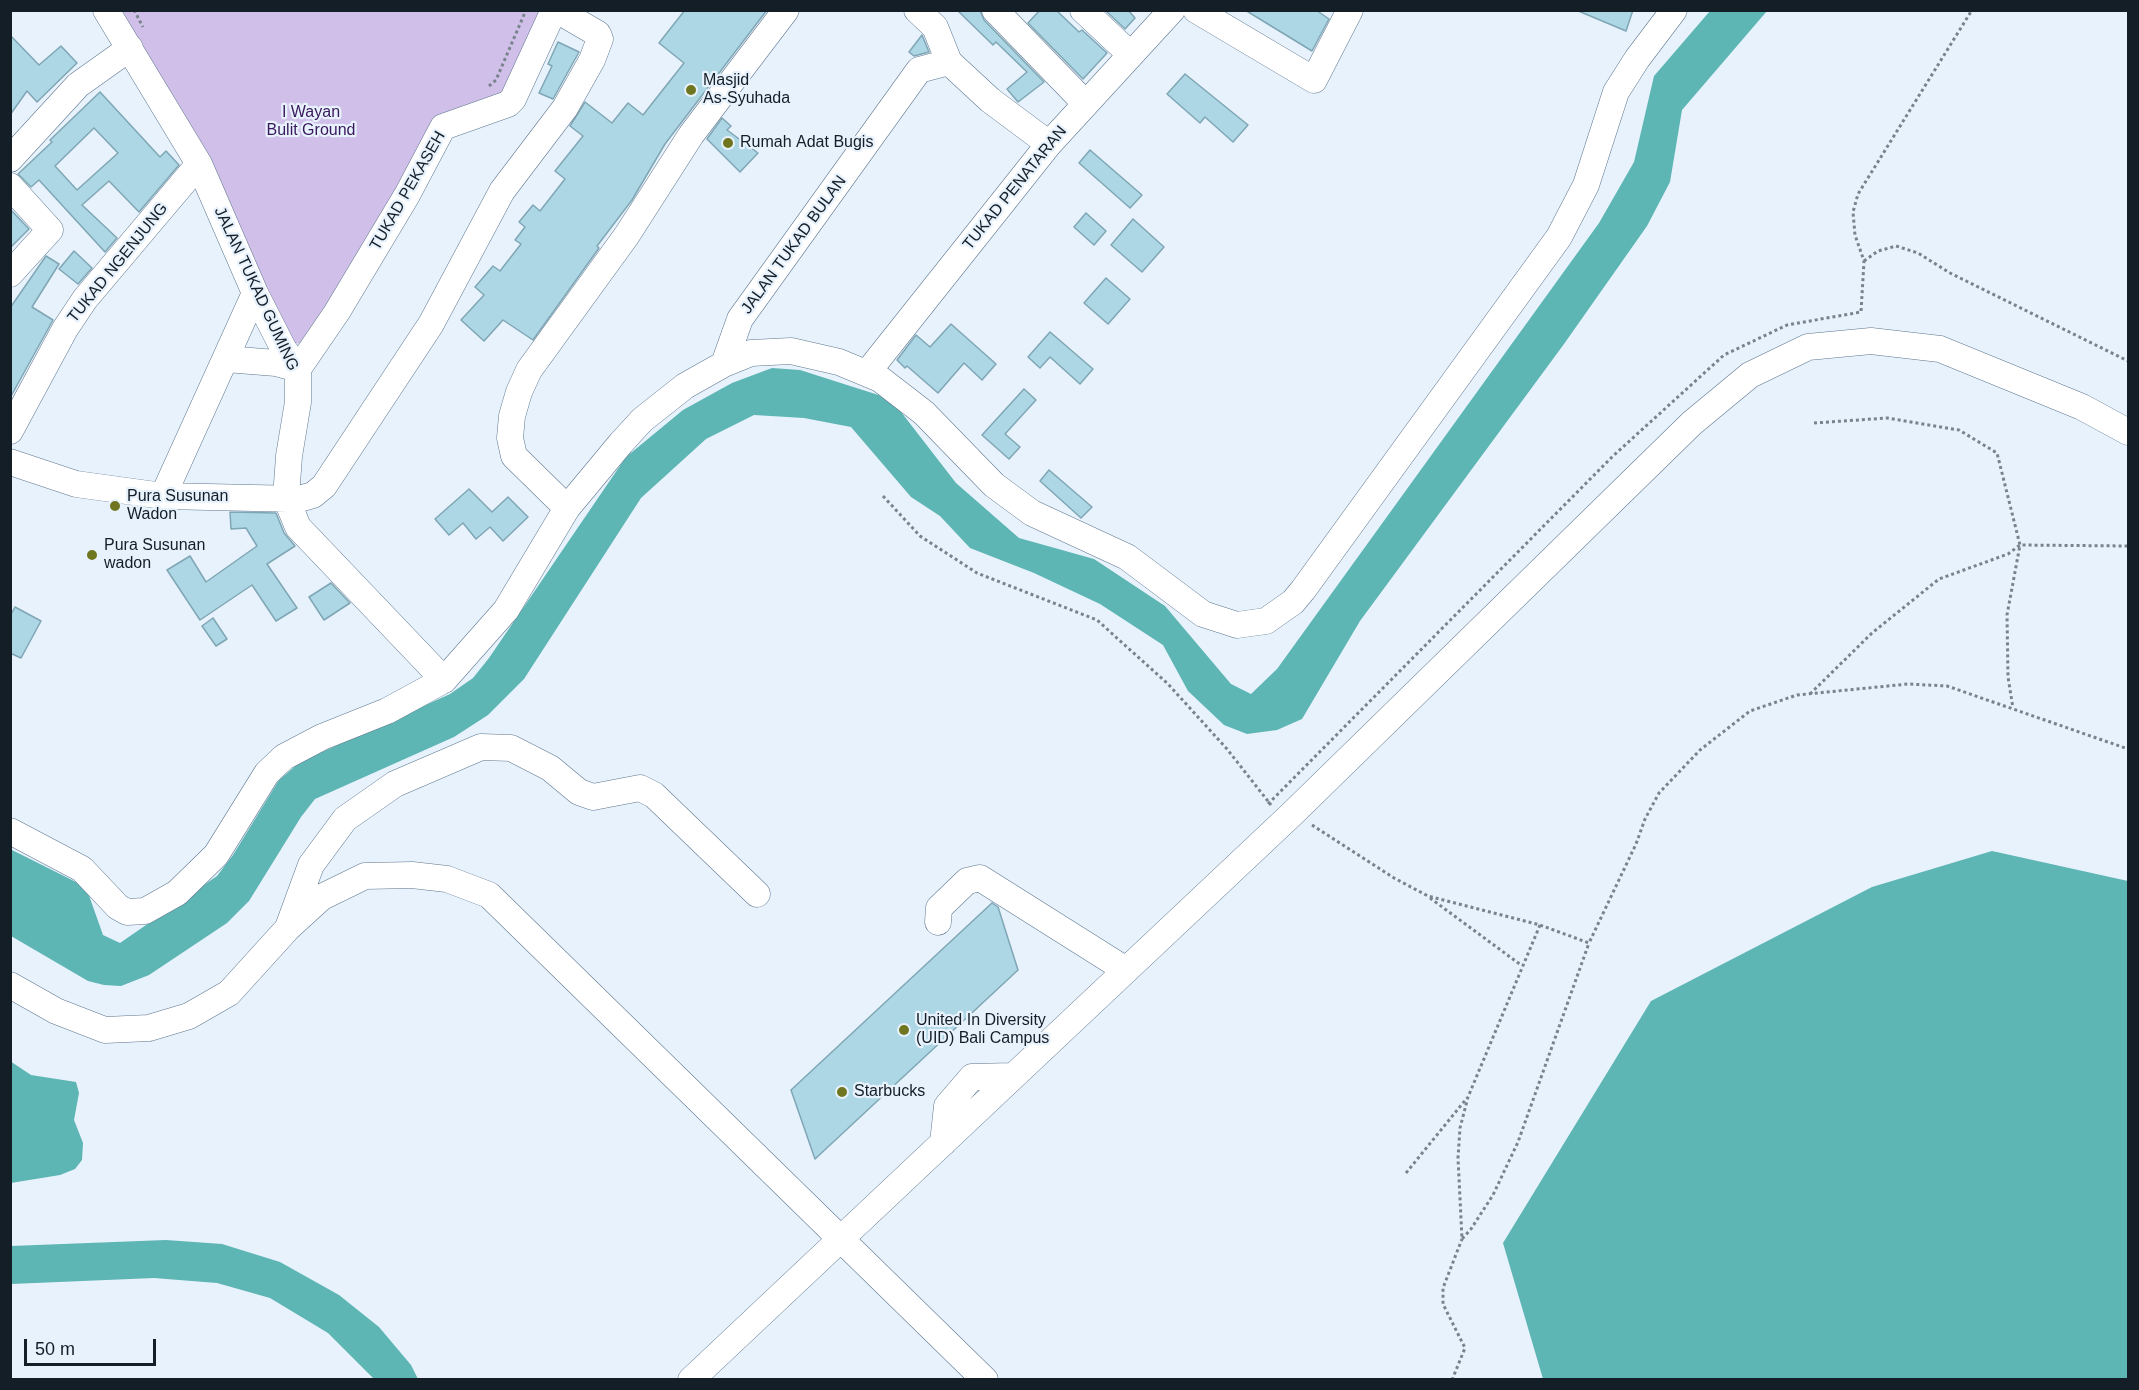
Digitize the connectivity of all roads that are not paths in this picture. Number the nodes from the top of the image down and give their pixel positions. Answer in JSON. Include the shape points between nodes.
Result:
{"nodes":[{"id":1,"x":106,"y":10,"type":"edge"},
{"id":2,"x":555,"y":10,"type":"edge"},
{"id":3,"x":786,"y":10,"type":"edge"},
{"id":4,"x":917,"y":10,"type":"edge"},
{"id":5,"x":995,"y":10,"type":"edge"},
{"id":6,"x":1083,"y":10,"type":"edge"},
{"id":7,"x":1197,"y":10,"type":"edge"},
{"id":8,"x":1350,"y":10,"type":"edge"},
{"id":9,"x":1674,"y":10,"type":"edge"},
{"id":10,"x":1160,"y":15,"type":"edge"},
{"id":11,"x":139,"y":42,"type":"junction"},
{"id":12,"x":1130,"y":54,"type":"junction"},
{"id":13,"x":950,"y":62,"type":"junction"},
{"id":14,"x":1085,"y":103,"type":"junction"},
{"id":15,"x":1049,"y":144,"type":"junction"},
{"id":16,"x":10,"y":159,"type":"edge"},
{"id":17,"x":199,"y":164,"type":"junction"},
{"id":18,"x":10,"y":186,"type":"edge"},
{"id":19,"x":10,"y":274,"type":"edge"},
{"id":20,"x":255,"y":293,"type":"junction"},
{"id":21,"x":226,"y":359,"type":"junction"},
{"id":22,"x":724,"y":363,"type":"junction"},
{"id":23,"x":298,"y":369,"type":"junction"},
{"id":24,"x":867,"y":373,"type":"junction"},
{"id":25,"x":10,"y":431,"type":"edge"},
{"id":26,"x":2128,"y":432,"type":"edge"},
{"id":27,"x":10,"y":462,"type":"edge"},
{"id":28,"x":163,"y":496,"type":"junction"},
{"id":29,"x":286,"y":498,"type":"junction"},
{"id":30,"x":567,"y":508,"type":"junction"},
{"id":31,"x":444,"y":680,"type":"junction"},
{"id":32,"x":10,"y":831,"type":"edge"},
{"id":33,"x":757,"y":894,"type":"dead end"},
{"id":34,"x":938,"y":922,"type":"dead end"},
{"id":35,"x":288,"y":928,"type":"junction"},
{"id":36,"x":1126,"y":970,"type":"junction"},
{"id":37,"x":10,"y":985,"type":"edge"},
{"id":38,"x":840,"y":1240,"type":"junction"},
{"id":39,"x":691,"y":1380,"type":"edge"},
{"id":40,"x":985,"y":1380,"type":"edge"}],
"edges":[{"from":1,"to":11,"type":"street","name":"JALAN TUKAD GUMING"},
{"from":2,"to":23,"type":"street","name":"TUKAD PEKASEH","via":[[513,99],[443,127],[338,312]]},
{"from":2,"to":29,"type":"street","via":[[598,34],[600,39],[571,99],[502,191],[431,324],[324,486],[313,495]]},
{"from":3,"to":30,"type":"street","via":[[691,135],[627,235],[529,370],[519,392],[510,438],[514,456]]},
{"from":4,"to":13,"type":"street","via":[[935,27]]},
{"from":5,"to":14,"type":"street"},
{"from":6,"to":12,"type":"street"},
{"from":7,"to":8,"type":"street","via":[[1314,80]]},
{"from":9,"to":24,"type":"street","via":[[1616,92],[1586,185],[1559,237],[1303,590],[1266,621],[1237,625],[1203,614],[1127,557],[1032,513],[994,485],[911,402]]},
{"from":10,"to":12,"type":"street","name":"TUKAD PENATARAN"},
{"from":11,"to":16,"type":"street","via":[[78,85]]},
{"from":11,"to":17,"type":"street","name":"JALAN TUKAD GUMING"},
{"from":12,"to":14,"type":"street","name":"TUKAD PENATARAN"},
{"from":13,"to":15,"type":"street","via":[[990,100]]},
{"from":13,"to":22,"type":"street","name":"JALAN TUKAD BULAN","via":[[919,70],[740,319]]},
{"from":14,"to":15,"type":"street","name":"TUKAD PENATARAN"},
{"from":15,"to":24,"type":"street","name":"TUKAD PENATARAN"},
{"from":17,"to":20,"type":"street","name":"JALAN TUKAD GUMING"},
{"from":17,"to":25,"type":"street","name":"TUKAD NGENJUNG","via":[[85,300]]},
{"from":18,"to":19,"type":"street","via":[[50,230]]},
{"from":20,"to":21,"type":"street"},
{"from":20,"to":23,"type":"street","name":"JALAN TUKAD GUMING"},
{"from":21,"to":23,"type":"street"},
{"from":21,"to":28,"type":"street"},
{"from":22,"to":24,"type":"street","via":[[751,353],[791,351]]},
{"from":22,"to":30,"type":"street","via":[[685,386],[642,420]]},
{"from":23,"to":29,"type":"street","name":"JALAN TUKAD GUMING","via":[[298,402]]},
{"from":26,"to":36,"type":"street","via":[[2082,407],[1940,349],[1870,341],[1808,347],[1750,375],[1692,423],[1293,813]]},
{"from":27,"to":28,"type":"street","via":[[76,484]]},
{"from":28,"to":29,"type":"street"},
{"from":29,"to":31,"type":"street","name":"JALAN TUKAD GUMING","via":[[298,527]]},
{"from":30,"to":31,"type":"street","via":[[506,610]]},
{"from":31,"to":32,"type":"street","via":[[387,711],[284,757],[267,772],[216,855],[177,893],[145,911],[127,912],[118,907],[82,870]]},
{"from":33,"to":35,"type":"street","via":[[654,795],[640,788],[593,797],[511,748],[482,747],[395,784],[345,819],[311,865]]},
{"from":34,"to":36,"type":"street","via":[[939,908],[967,881],[980,878]]},
{"from":35,"to":37,"type":"street","via":[[229,993],[189,1016],[149,1028],[105,1030],[56,1011]]},
{"from":35,"to":38,"type":"street","via":[[322,897],[365,876],[447,879],[489,895]]},
{"from":36,"to":38,"type":"street"},
{"from":38,"to":39,"type":"street"},
{"from":38,"to":40,"type":"street"}]}
